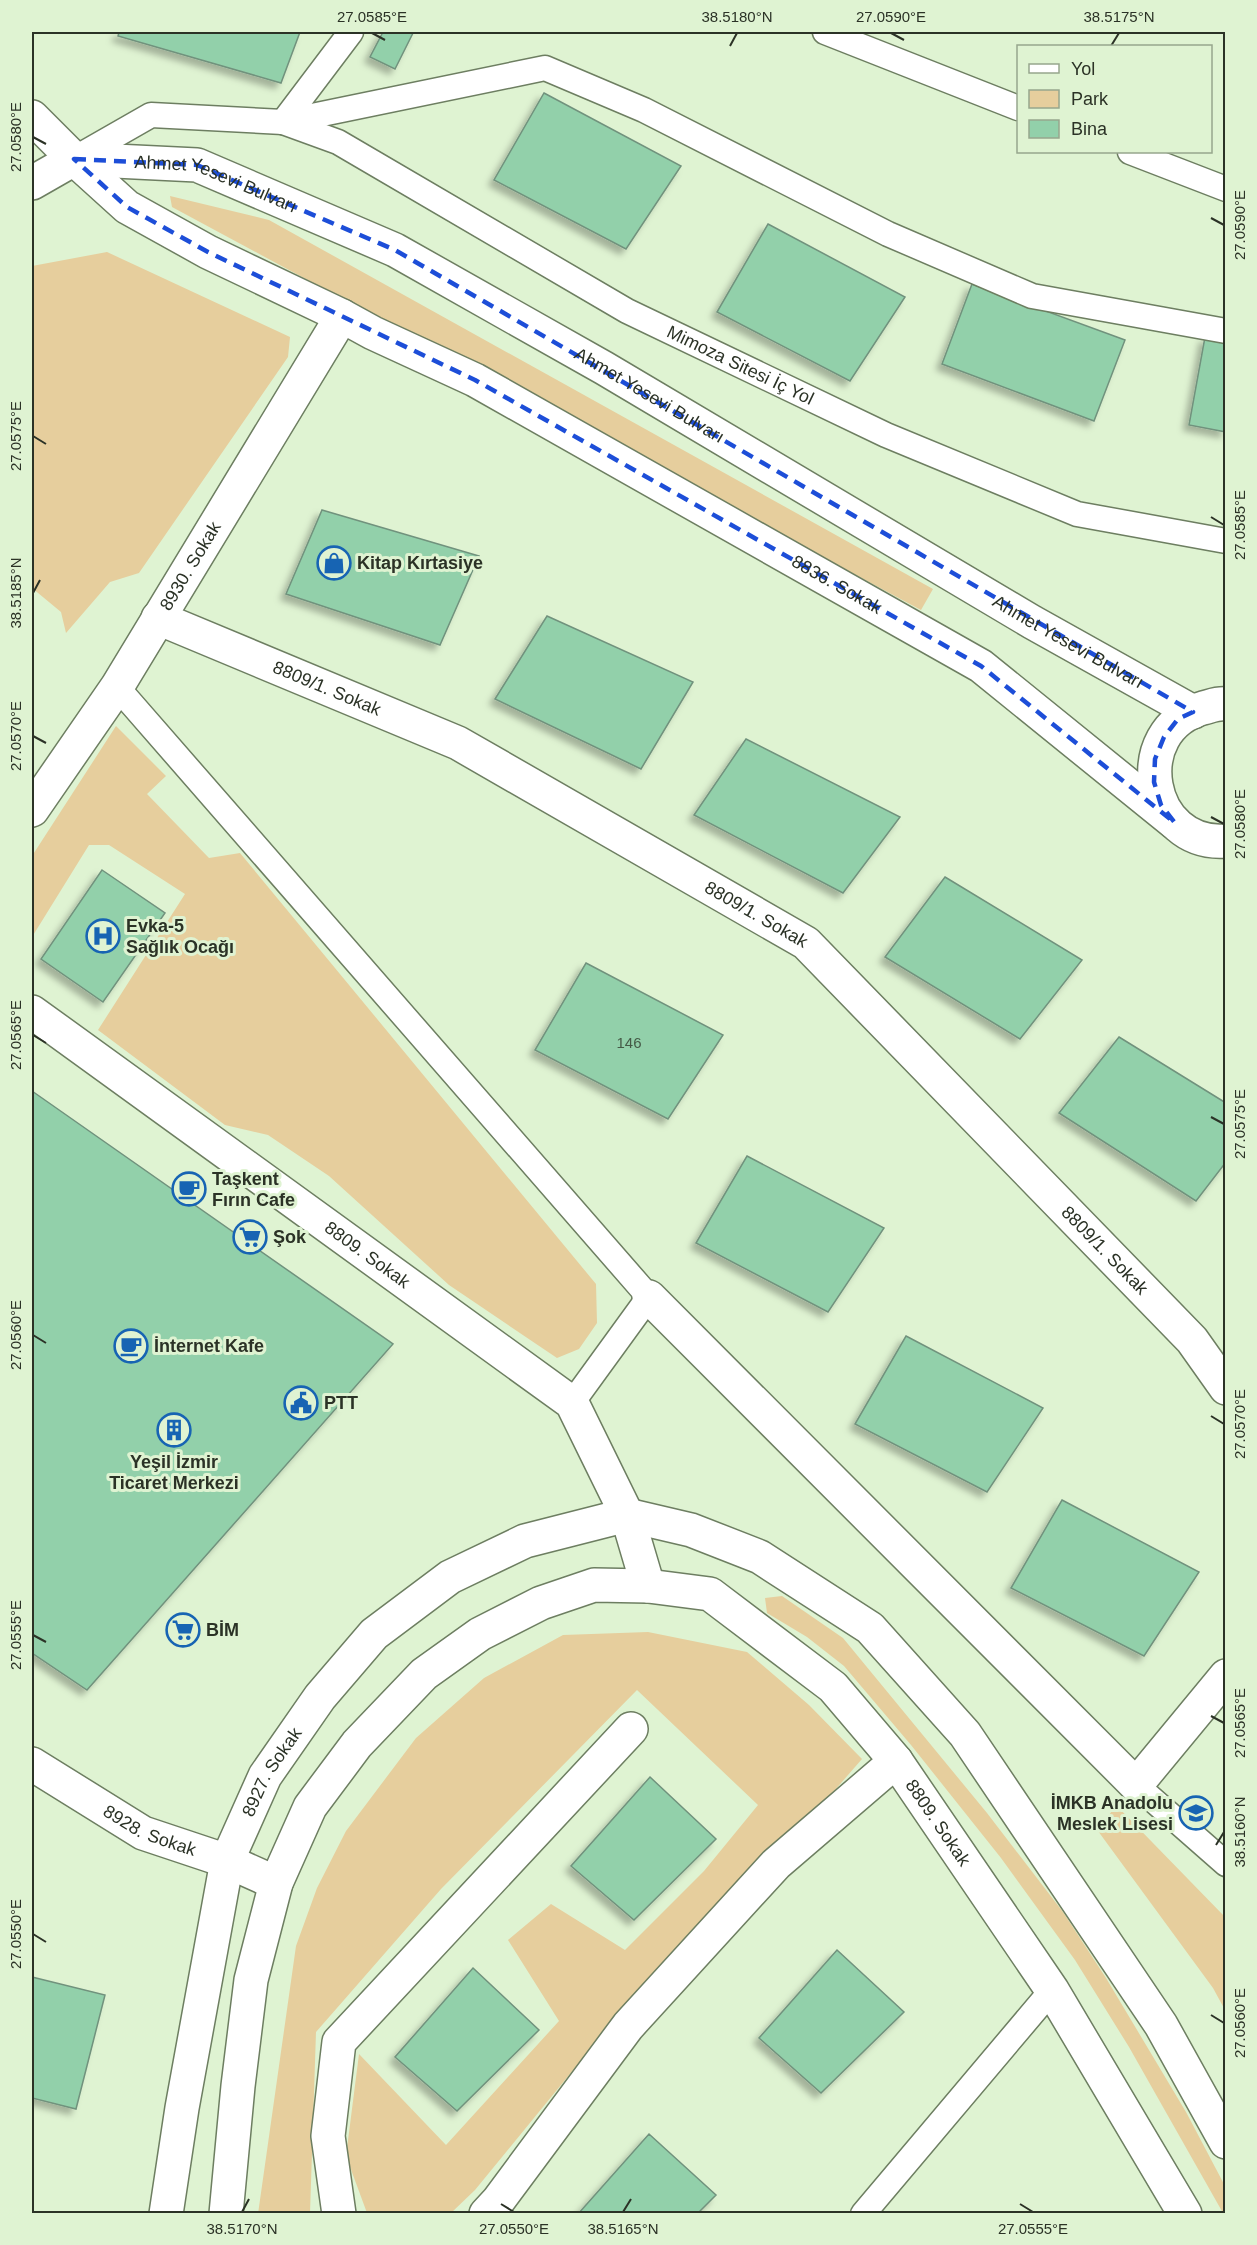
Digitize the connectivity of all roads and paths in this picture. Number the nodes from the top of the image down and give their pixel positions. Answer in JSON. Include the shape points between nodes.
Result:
{"nodes":[{"id":1,"x":351,"y":32,"type":"edge"},
{"id":2,"x":825,"y":32,"type":"edge"},
{"id":3,"x":1017,"y":108,"type":"edge"},
{"id":4,"x":32,"y":117,"type":"edge"},
{"id":5,"x":283,"y":122,"type":"junction"},
{"id":6,"x":1133,"y":153,"type":"edge"},
{"id":7,"x":74,"y":159,"type":"junction"},
{"id":8,"x":32,"y":183,"type":"edge"},
{"id":9,"x":1226,"y":189,"type":"edge"},
{"id":10,"x":342,"y":316,"type":"junction"},
{"id":11,"x":1226,"y":331,"type":"edge"},
{"id":12,"x":1226,"y":541,"type":"edge"},
{"id":13,"x":158,"y":618,"type":"junction"},
{"id":14,"x":117,"y":687,"type":"junction"},
{"id":15,"x":1216,"y":705,"type":"edge"},
{"id":16,"x":32,"y":810,"type":"edge"},
{"id":17,"x":1175,"y":823,"type":"junction"},
{"id":18,"x":1222,"y":844,"type":"edge"},
{"id":19,"x":32,"y":1012,"type":"edge"},
{"id":20,"x":649,"y":1297,"type":"junction"},
{"id":21,"x":1226,"y":1388,"type":"edge"},
{"id":22,"x":572,"y":1403,"type":"junction"},
{"id":23,"x":627,"y":1515,"type":"junction"},
{"id":24,"x":648,"y":1586,"type":"junction"},
{"id":25,"x":1226,"y":1676,"type":"edge"},
{"id":26,"x":631,"y":1729,"type":"dead end"},
{"id":27,"x":896,"y":1761,"type":"junction"},
{"id":28,"x":32,"y":1764,"type":"edge"},
{"id":29,"x":1136,"y":1785,"type":"junction"},
{"id":30,"x":227,"y":1861,"type":"junction"},
{"id":31,"x":1226,"y":1864,"type":"edge"},
{"id":32,"x":276,"y":1882,"type":"junction"},
{"id":33,"x":1052,"y":1990,"type":"junction"},
{"id":34,"x":1226,"y":2142,"type":"edge"},
{"id":35,"x":166,"y":2214,"type":"edge"},
{"id":36,"x":226,"y":2214,"type":"edge"},
{"id":37,"x":339,"y":2214,"type":"edge"},
{"id":38,"x":486,"y":2214,"type":"edge"},
{"id":39,"x":863,"y":2214,"type":"edge"},
{"id":40,"x":1185,"y":2214,"type":"edge"}],
"edges":[{"from":1,"to":5,"type":"lane"},
{"from":2,"to":3,"type":"lane"},
{"from":4,"to":7,"type":"street"},
{"from":5,"to":7,"type":"lane","name":"Mimoza Sitesi İç Yol","via":[[151,115]]},
{"from":5,"to":11,"type":"lane","name":"Mimoza Sitesi İç Yol","via":[[545,68],[644,110],[888,234],[1032,296]]},
{"from":5,"to":12,"type":"lane","name":"Mimoza Sitesi İç Yol","via":[[338,142],[627,311],[886,435],[1077,514]]},
{"from":6,"to":9,"type":"lane"},
{"from":7,"to":8,"type":"street"},
{"from":7,"to":10,"type":"street","name":"8836. Sokak","via":[[127,207],[208,252]]},
{"from":7,"to":15,"type":"street","name":"Ahmet Yesevi Bulvarı","via":[[196,165],[395,250],[604,368],[1032,622]]},
{"from":10,"to":13,"type":"street","name":"8930. Sokak"},
{"from":10,"to":17,"type":"street","name":"8836. Sokak","via":[[475,380],[981,666]]},
{"from":13,"to":14,"type":"street","name":"8930. Sokak"},
{"from":13,"to":21,"type":"street","name":"8809/1. Sokak","via":[[458,743],[806,944],[1192,1340]]},
{"from":14,"to":16,"type":"street","name":"8930. Sokak"},
{"from":14,"to":20,"type":"lane"},
{"from":15,"to":17,"type":"street","via":[[1178,719],[1164,737],[1155,759],[1154,782],[1161,805]]},
{"from":17,"to":18,"type":"street","name":"8836. Sokak","via":[[1194,836]]},
{"from":19,"to":22,"type":"street","name":"8809. Sokak"},
{"from":20,"to":22,"type":"lane"},
{"from":20,"to":29,"type":"street"},
{"from":22,"to":23,"type":"street","name":"8809. Sokak"},
{"from":23,"to":24,"type":"street","name":"8809. Sokak"},
{"from":23,"to":30,"type":"street","name":"8927. Sokak","via":[[525,1541],[450,1577],[374,1634],[320,1697],[265,1776]]},
{"from":23,"to":34,"type":"street","via":[[691,1530],[760,1557],[870,1628],[965,1734],[1161,2025]]},
{"from":24,"to":27,"type":"street","name":"8809. Sokak","via":[[710,1594],[833,1687]]},
{"from":24,"to":32,"type":"street","via":[[594,1585],[541,1603],[480,1634],[424,1674],[357,1744],[310,1807]]},
{"from":25,"to":29,"type":"street"},
{"from":26,"to":37,"type":"street","via":[[339,2042],[328,2136]]},
{"from":27,"to":33,"type":"street","name":"8809. Sokak"},
{"from":27,"to":38,"type":"street","via":[[776,1864],[628,2026]]},
{"from":28,"to":30,"type":"street","name":"8928. Sokak","via":[[143,1833]]},
{"from":29,"to":31,"type":"lane"},
{"from":30,"to":32,"type":"street","name":"8928. Sokak"},
{"from":30,"to":35,"type":"street","name":"8927. Sokak"},
{"from":32,"to":36,"type":"street","via":[[251,1980]]},
{"from":33,"to":39,"type":"lane"},
{"from":33,"to":40,"type":"street","name":"8809. Sokak"}]}
